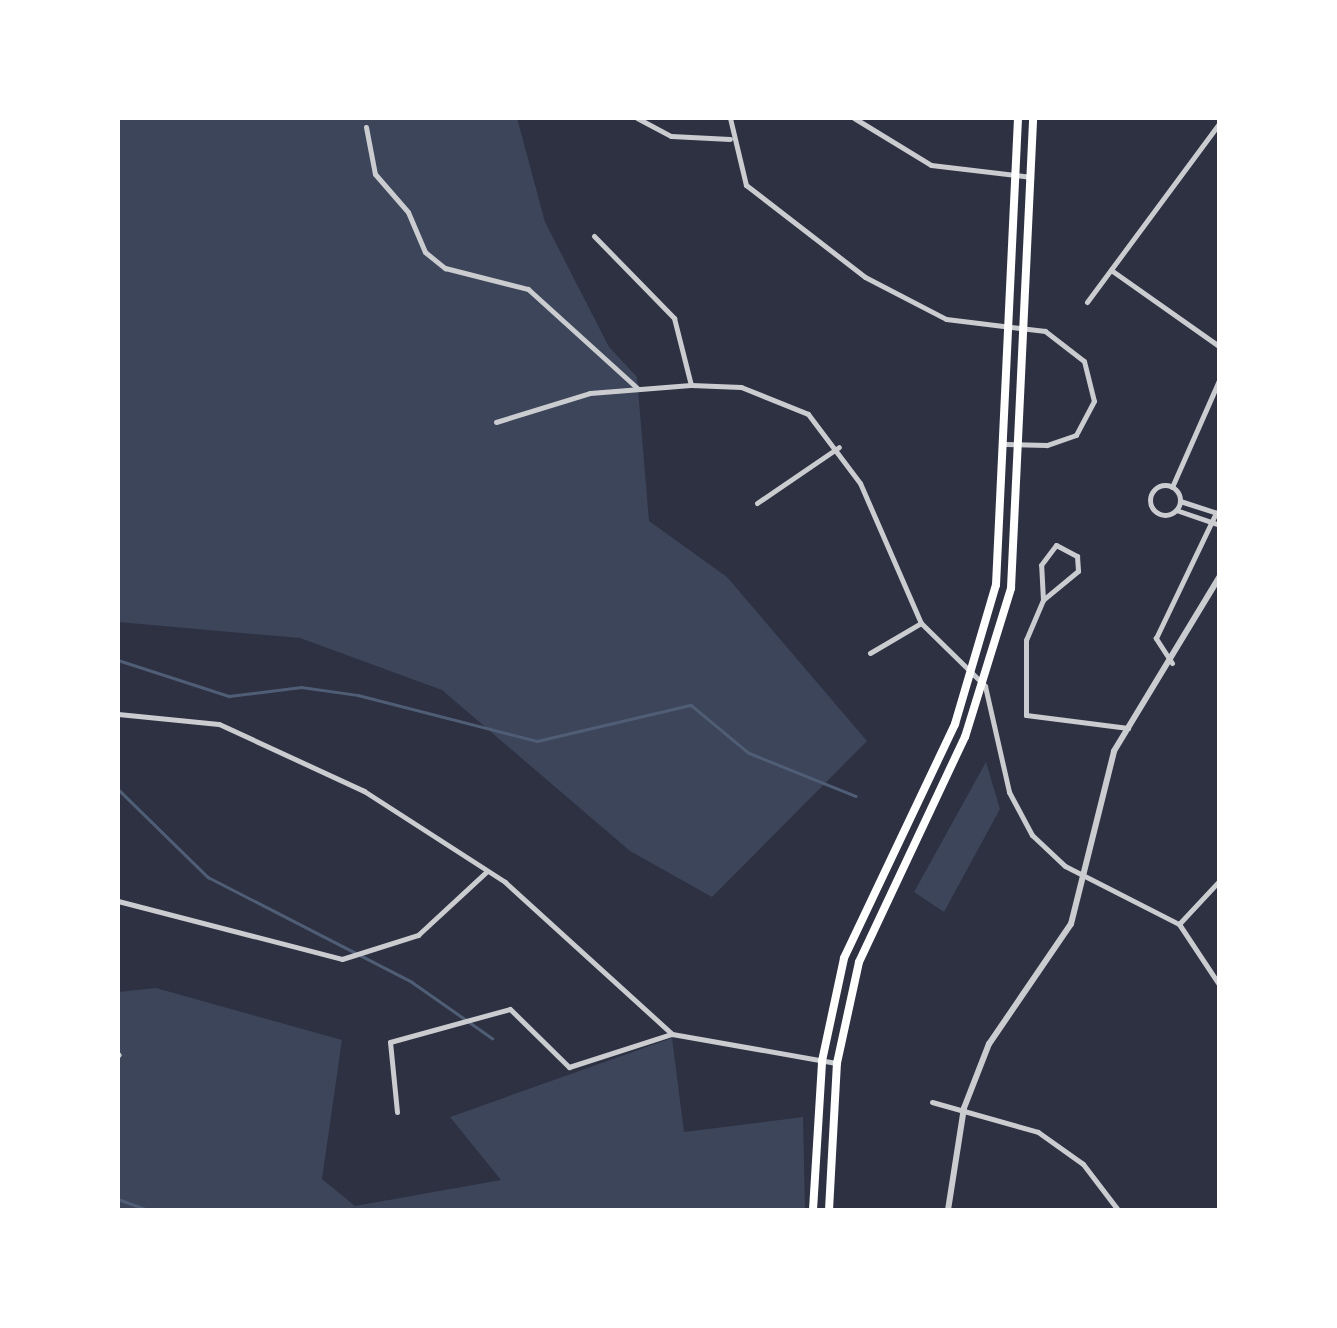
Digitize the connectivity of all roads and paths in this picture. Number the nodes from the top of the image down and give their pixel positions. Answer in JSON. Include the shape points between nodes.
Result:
{"nodes":[{"id":1,"x":637,"y":118,"type":"edge"},
{"id":2,"x":730,"y":118,"type":"edge"},
{"id":3,"x":854,"y":118,"type":"edge"},
{"id":4,"x":1018,"y":118,"type":"edge"},
{"id":5,"x":1033,"y":118,"type":"edge"},
{"id":6,"x":1220,"y":122,"type":"edge"},
{"id":7,"x":366,"y":127,"type":"dead end"},
{"id":8,"x":730,"y":140,"type":"junction"},
{"id":9,"x":1016,"y":176,"type":"junction"},
{"id":10,"x":1031,"y":177,"type":"junction"},
{"id":11,"x":594,"y":236,"type":"dead end"},
{"id":12,"x":1111,"y":270,"type":"junction"},
{"id":13,"x":1087,"y":302,"type":"dead end"},
{"id":14,"x":1010,"y":325,"type":"junction"},
{"id":15,"x":1025,"y":326,"type":"junction"},
{"id":16,"x":1220,"y":347,"type":"edge"},
{"id":17,"x":1220,"y":378,"type":"edge"},
{"id":18,"x":692,"y":385,"type":"junction"},
{"id":19,"x":637,"y":388,"type":"junction"},
{"id":20,"x":496,"y":422,"type":"dead end"},
{"id":21,"x":1005,"y":444,"type":"junction"},
{"id":22,"x":1021,"y":444,"type":"junction"},
{"id":23,"x":839,"y":447,"type":"junction"},
{"id":24,"x":1172,"y":487,"type":"junction"},
{"id":25,"x":1180,"y":500,"type":"junction"},
{"id":26,"x":757,"y":503,"type":"dead end"},
{"id":27,"x":1176,"y":510,"type":"junction"},
{"id":28,"x":1218,"y":514,"type":"edge"},
{"id":29,"x":1216,"y":524,"type":"edge"},
{"id":30,"x":1220,"y":576,"type":"edge"},
{"id":31,"x":1043,"y":600,"type":"junction"},
{"id":32,"x":920,"y":622,"type":"junction"},
{"id":33,"x":870,"y":653,"type":"dead end"},
{"id":34,"x":1172,"y":663,"type":"junction"},
{"id":35,"x":974,"y":675,"type":"junction"},
{"id":36,"x":985,"y":686,"type":"junction"},
{"id":37,"x":118,"y":714,"type":"edge"},
{"id":38,"x":1128,"y":728,"type":"junction"},
{"id":39,"x":486,"y":872,"type":"junction"},
{"id":40,"x":1086,"y":875,"type":"junction"},
{"id":41,"x":1220,"y":880,"type":"edge"},
{"id":42,"x":118,"y":901,"type":"edge"},
{"id":43,"x":1178,"y":924,"type":"junction"},
{"id":44,"x":1220,"y":986,"type":"edge"},
{"id":45,"x":672,"y":1034,"type":"junction"},
{"id":46,"x":822,"y":1061,"type":"junction"},
{"id":47,"x":837,"y":1063,"type":"junction"},
{"id":48,"x":932,"y":1102,"type":"dead end"},
{"id":49,"x":964,"y":1108,"type":"junction"},
{"id":50,"x":397,"y":1112,"type":"dead end"},
{"id":51,"x":813,"y":1210,"type":"edge"},
{"id":52,"x":828,"y":1210,"type":"edge"},
{"id":53,"x":948,"y":1210,"type":"edge"},
{"id":54,"x":1118,"y":1210,"type":"edge"}],
"edges":[{"from":1,"to":8,"type":"street","via":[[671,136]]},
{"from":2,"to":8,"type":"street"},
{"from":3,"to":9,"type":"street","via":[[931,165]]},
{"from":4,"to":9,"type":"main road"},
{"from":5,"to":10,"type":"main road"},
{"from":6,"to":12,"type":"street"},
{"from":7,"to":19,"type":"street","via":[[375,174],[408,212],[425,252],[444,268],[528,289]]},
{"from":8,"to":14,"type":"street","via":[[760,201],[904,304],[946,320]]},
{"from":9,"to":10,"type":"street"},
{"from":9,"to":14,"type":"main road"},
{"from":10,"to":15,"type":"main road"},
{"from":11,"to":18,"type":"street","via":[[674,318]]},
{"from":12,"to":13,"type":"street"},
{"from":12,"to":16,"type":"street"},
{"from":14,"to":15,"type":"street"},
{"from":14,"to":21,"type":"main road"},
{"from":15,"to":22,"type":"main road"},
{"from":15,"to":22,"type":"street","via":[[1079,356],[1094,390],[1076,434]]},
{"from":17,"to":24,"type":"street"},
{"from":18,"to":19,"type":"street"},
{"from":18,"to":23,"type":"street","via":[[776,398]]},
{"from":19,"to":20,"type":"street"},
{"from":21,"to":22,"type":"street"},
{"from":21,"to":35,"type":"main road","via":[[1000,553]]},
{"from":22,"to":36,"type":"main road","via":[[1011,588]]},
{"from":23,"to":26,"type":"street"},
{"from":23,"to":32,"type":"street"},
{"from":24,"to":25,"type":"street"},
{"from":24,"to":27,"type":"street","via":[[1156,488],[1150,500],[1162,514]]},
{"from":25,"to":27,"type":"street"},
{"from":25,"to":28,"type":"street"},
{"from":27,"to":29,"type":"street"},
{"from":28,"to":29,"type":"street"},
{"from":29,"to":34,"type":"street","via":[[1154,645]]},
{"from":30,"to":34,"type":"street"},
{"from":31,"to":31,"type":"street","via":[[1078,571],[1068,548],[1045,552]]},
{"from":31,"to":38,"type":"street","via":[[1026,640],[1026,716]]},
{"from":32,"to":33,"type":"street"},
{"from":32,"to":35,"type":"street"},
{"from":34,"to":38,"type":"street"},
{"from":35,"to":36,"type":"street"},
{"from":35,"to":46,"type":"main road","via":[[862,911]]},
{"from":36,"to":40,"type":"street","via":[[1014,805],[1054,858]]},
{"from":36,"to":47,"type":"main road","via":[[876,916]]},
{"from":37,"to":39,"type":"street","via":[[182,714],[263,742],[364,791]]},
{"from":38,"to":40,"type":"street"},
{"from":39,"to":42,"type":"street","via":[[418,935],[342,958]]},
{"from":39,"to":45,"type":"street"},
{"from":40,"to":43,"type":"street"},
{"from":40,"to":49,"type":"street","via":[[1066,936],[1000,1026]]},
{"from":41,"to":43,"type":"street"},
{"from":43,"to":44,"type":"street"},
{"from":45,"to":46,"type":"street"},
{"from":45,"to":50,"type":"street","via":[[565,1066],[510,1009],[390,1042]]},
{"from":46,"to":47,"type":"street"},
{"from":46,"to":51,"type":"main road"},
{"from":47,"to":52,"type":"main road"},
{"from":48,"to":49,"type":"street"},
{"from":49,"to":53,"type":"street"},
{"from":49,"to":54,"type":"street","via":[[1059,1145]]}]}
